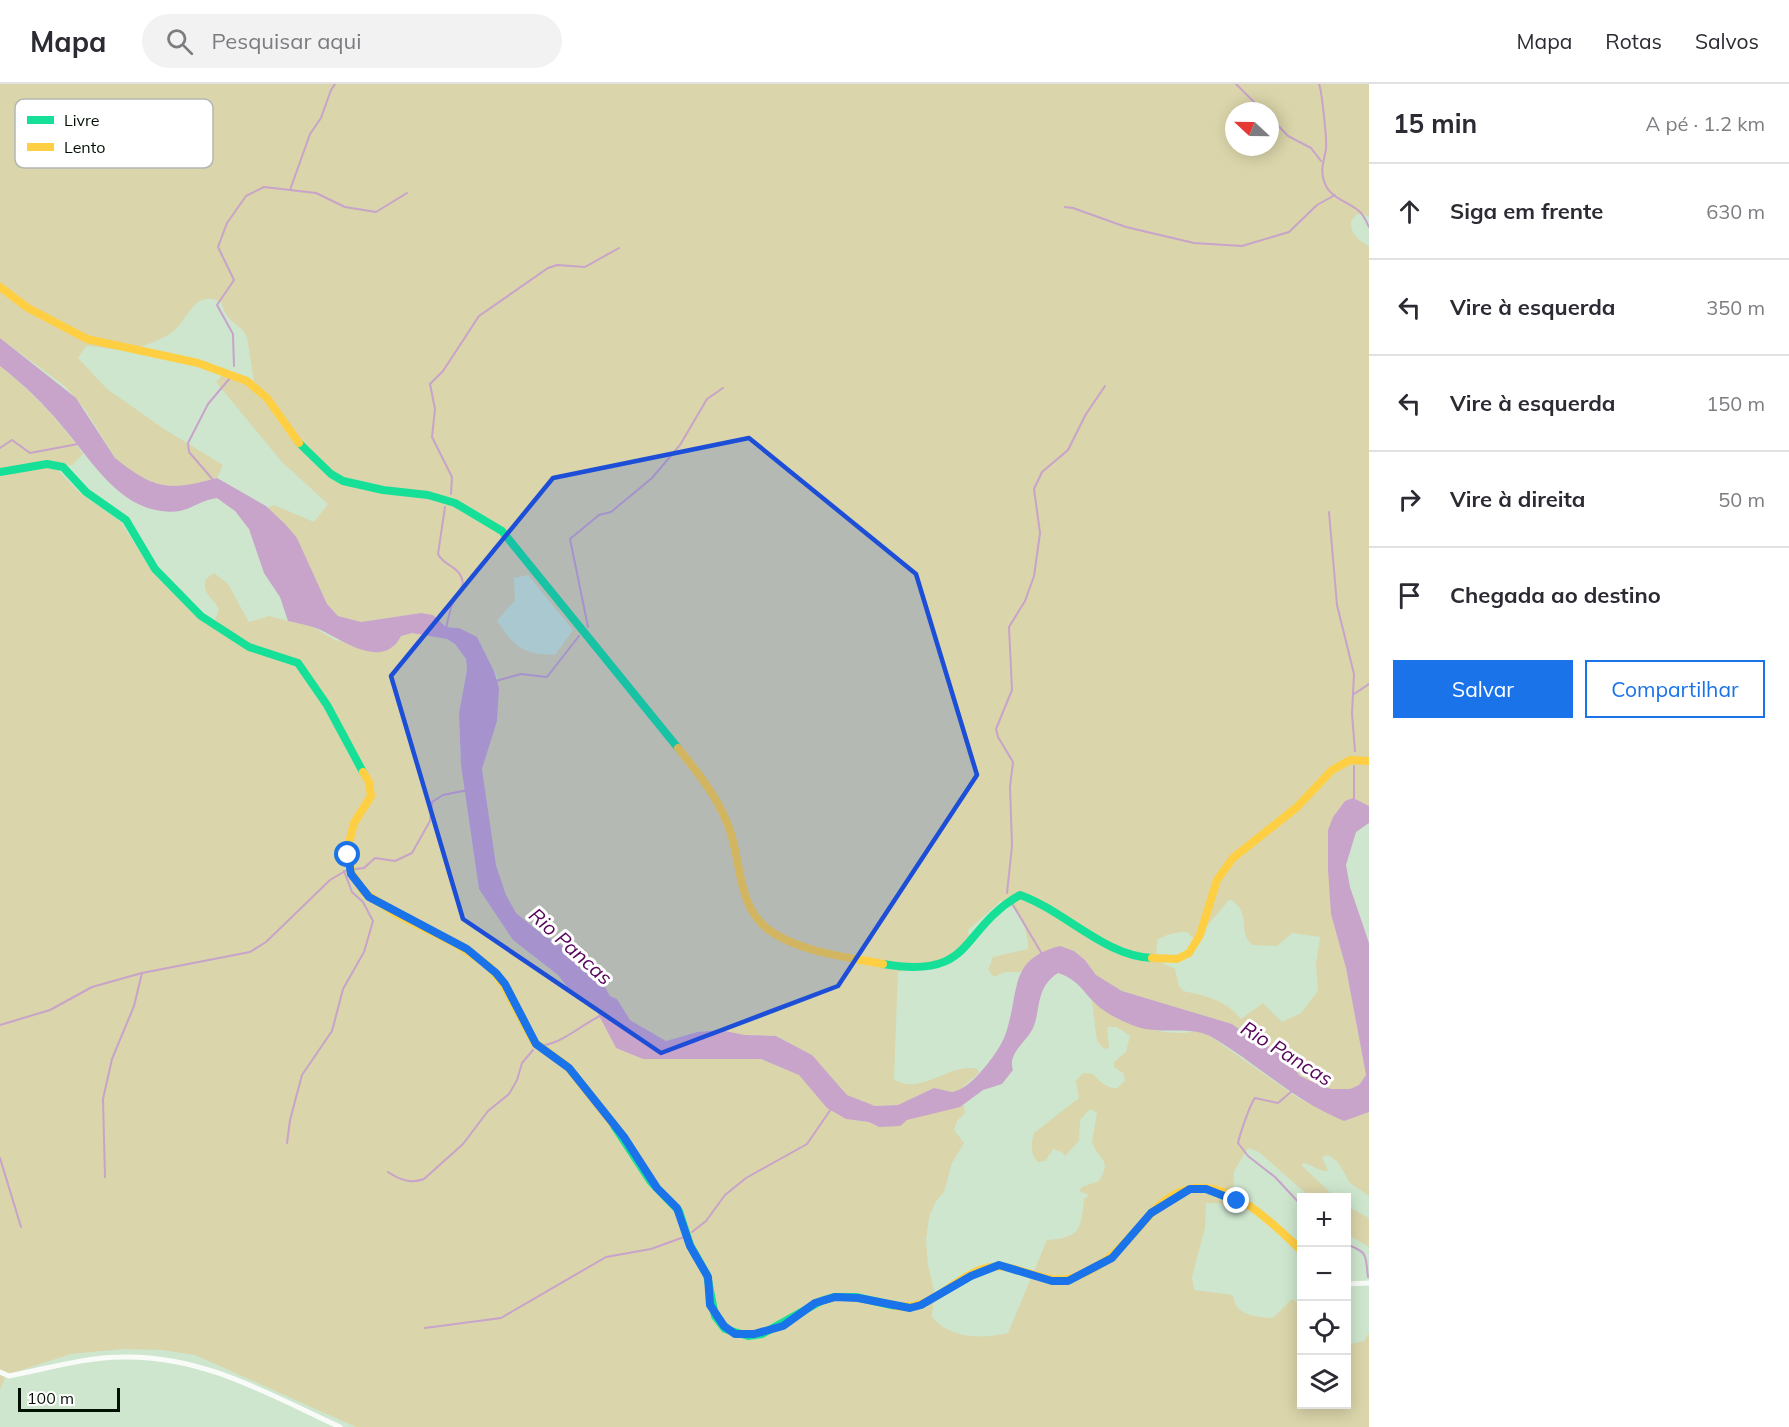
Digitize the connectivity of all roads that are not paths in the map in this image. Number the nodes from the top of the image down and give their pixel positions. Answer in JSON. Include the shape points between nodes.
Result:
{"nodes":[{"id":1,"x":0,"y":287,"type":"edge"},
{"id":2,"x":0,"y":472,"type":"edge"},
{"id":3,"x":1369,"y":761,"type":"edge"},
{"id":4,"x":1298,"y":1247,"type":"edge"},
{"id":5,"x":1369,"y":1283,"type":"edge"},
{"id":6,"x":1351,"y":1284,"type":"edge"},
{"id":7,"x":0,"y":1372,"type":"edge"},
{"id":8,"x":340,"y":1427,"type":"edge"}],
"edges":[{"from":1,"to":3,"type":"street","via":[[28,308],[87,339],[198,363],[247,381],[267,398],[295,440],[343,481],[455,503],[502,531],[708,786],[732,836],[751,907],[759,921],[797,943],[880,964],[937,965],[955,956],[1000,908],[1020,895],[1049,906],[1125,955],[1144,960],[1182,958],[1202,929],[1216,882],[1234,854],[1297,807],[1336,766],[1348,760]]},
{"from":2,"to":4,"type":"street","via":[[47,464],[63,467],[86,492],[126,520],[155,568],[201,616],[249,647],[282,656],[304,668],[372,793],[369,805],[353,825],[349,845],[349,866],[360,888],[384,906],[467,949],[496,973],[536,1044],[569,1068],[624,1137],[657,1188],[681,1214],[688,1240],[708,1277],[710,1305],[729,1331],[743,1335],[771,1330],[815,1303],[835,1297],[903,1307],[921,1305],[999,1265],[1052,1281],[1068,1281],[1112,1258],[1151,1213],[1190,1189],[1206,1189],[1247,1205]]},
{"from":5,"to":6,"type":"street"},
{"from":7,"to":8,"type":"street","via":[[9,1376],[120,1356],[164,1358],[225,1374]]}]}
